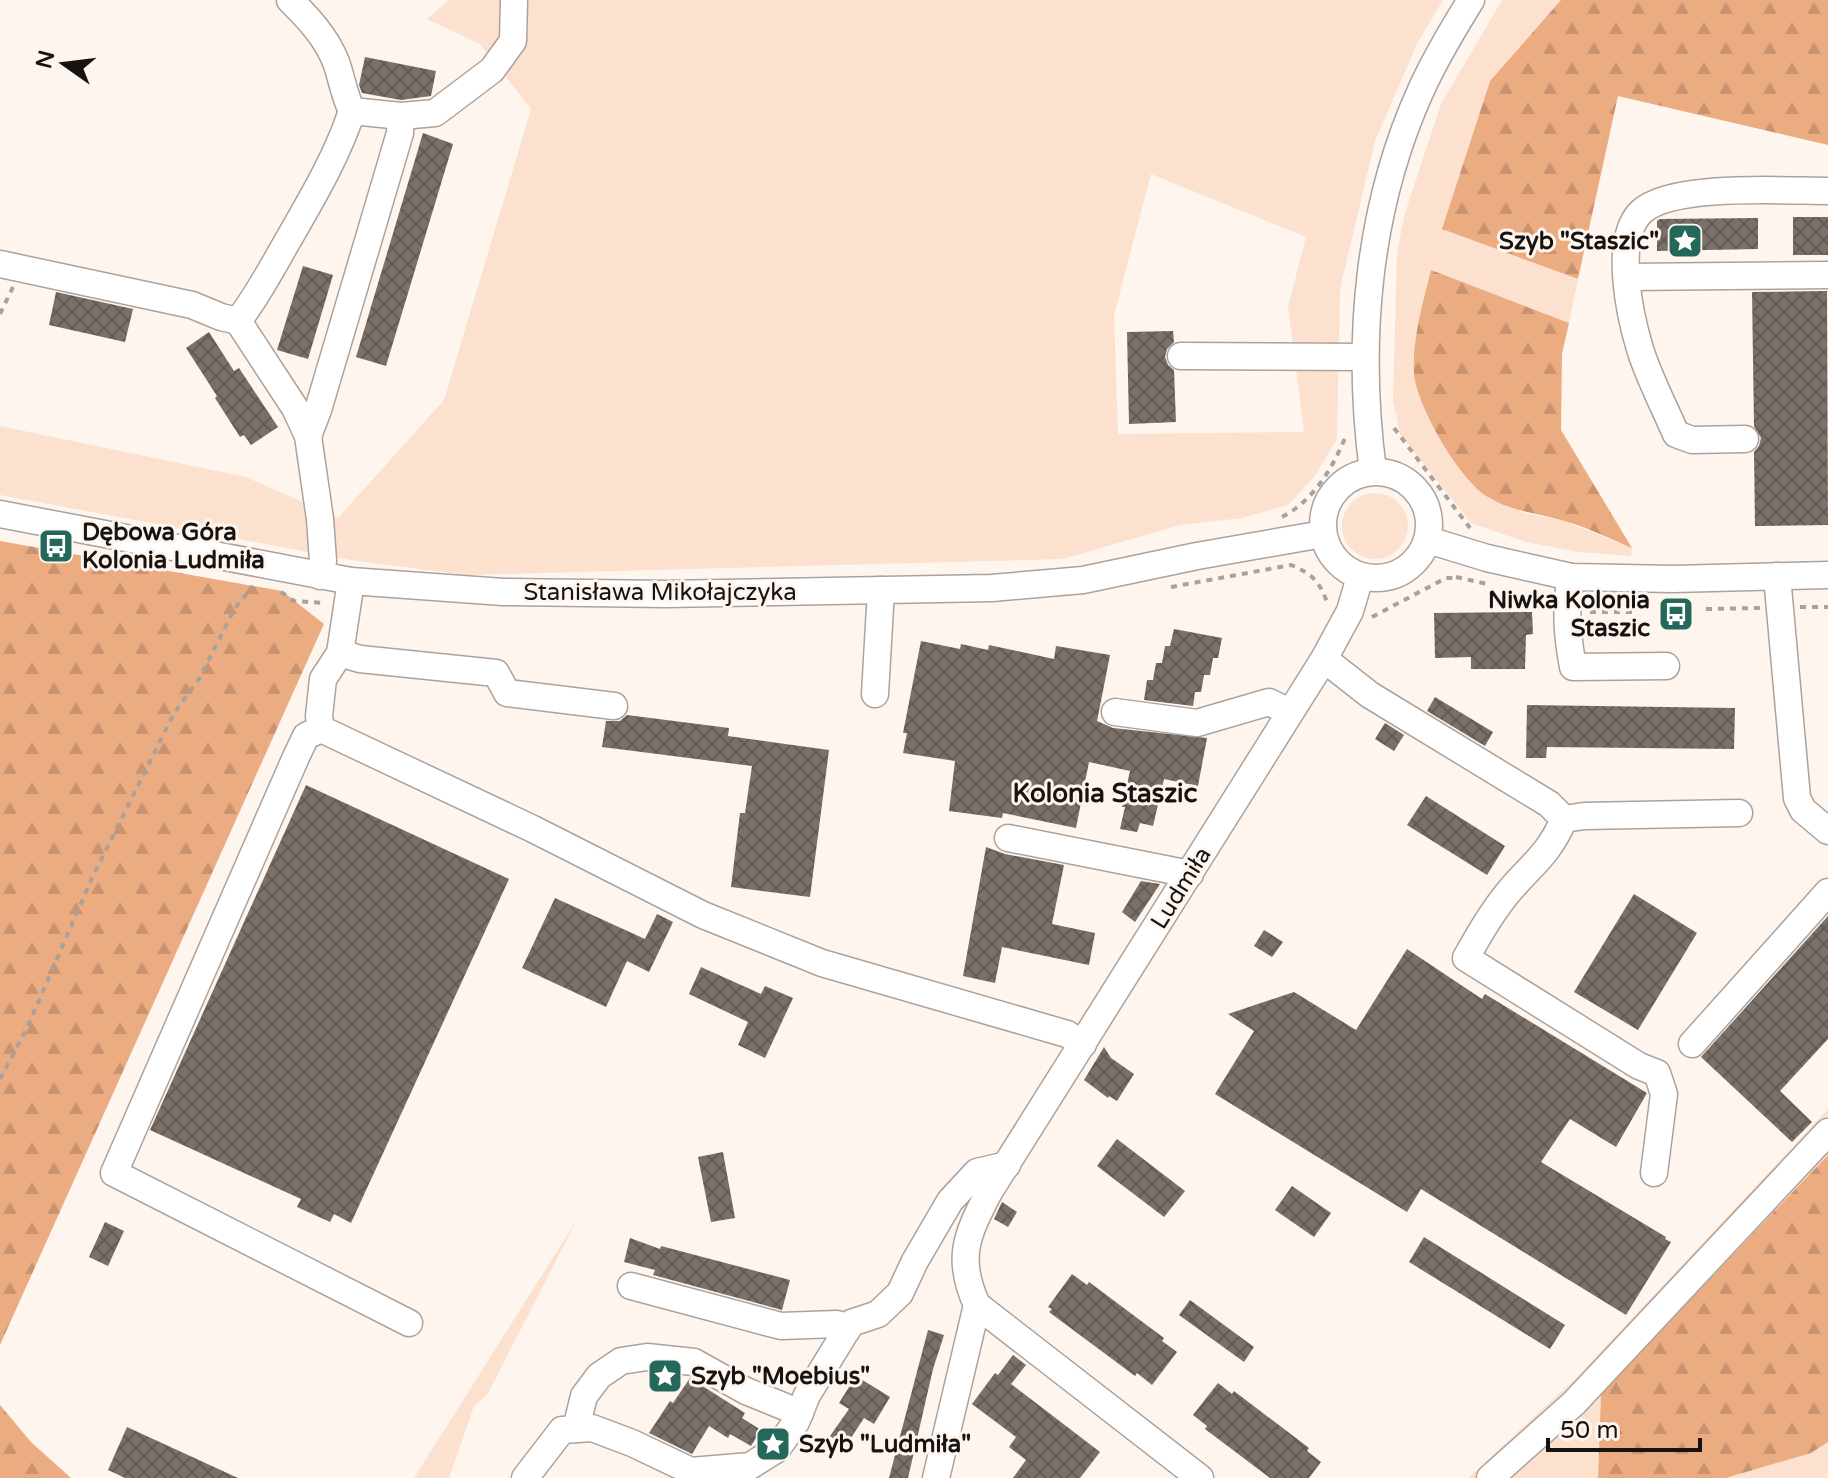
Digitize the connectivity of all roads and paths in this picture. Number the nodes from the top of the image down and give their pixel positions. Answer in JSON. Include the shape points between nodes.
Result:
{"nodes":[{"id":1,"x":290,"y":0,"type":"edge"},
{"id":2,"x":514,"y":0,"type":"edge"},
{"id":3,"x":1471,"y":0,"type":"edge"},
{"id":4,"x":352,"y":111,"type":"junction"},
{"id":5,"x":401,"y":116,"type":"junction"},
{"id":6,"x":1828,"y":191,"type":"edge"},
{"id":7,"x":0,"y":264,"type":"edge"},
{"id":8,"x":1828,"y":275,"type":"edge"},
{"id":9,"x":1627,"y":277,"type":"junction"},
{"id":10,"x":238,"y":321,"type":"junction"},
{"id":11,"x":1181,"y":356,"type":"dead end"},
{"id":12,"x":1365,"y":357,"type":"junction"},
{"id":13,"x":1392,"y":422,"type":"dead end"},
{"id":14,"x":1346,"y":435,"type":"dead end"},
{"id":15,"x":308,"y":436,"type":"junction"},
{"id":16,"x":1745,"y":439,"type":"dead end"},
{"id":17,"x":1373,"y":471,"type":"junction"},
{"id":18,"x":0,"y":514,"type":"edge"},
{"id":19,"x":1270,"y":519,"type":"dead end"},
{"id":20,"x":1470,"y":528,"type":"dead end"},
{"id":21,"x":1323,"y":534,"type":"junction"},
{"id":22,"x":1428,"y":540,"type":"junction"},
{"id":23,"x":1828,"y":575,"type":"edge"},
{"id":24,"x":320,"y":576,"type":"junction"},
{"id":25,"x":1777,"y":576,"type":"junction"},
{"id":26,"x":1360,"y":577,"type":"junction"},
{"id":27,"x":1571,"y":577,"type":"junction"},
{"id":28,"x":259,"y":578,"type":"dead end"},
{"id":29,"x":1456,"y":578,"type":"dead end"},
{"id":30,"x":351,"y":581,"type":"junction"},
{"id":31,"x":881,"y":590,"type":"junction"},
{"id":32,"x":1339,"y":608,"type":"junction"},
{"id":33,"x":340,"y":653,"type":"junction"},
{"id":34,"x":1324,"y":659,"type":"junction"},
{"id":35,"x":1666,"y":666,"type":"dead end"},
{"id":36,"x":875,"y":694,"type":"dead end"},
{"id":37,"x":614,"y":706,"type":"dead end"},
{"id":38,"x":1115,"y":712,"type":"dead end"},
{"id":39,"x":1289,"y":712,"type":"junction"},
{"id":40,"x":321,"y":729,"type":"junction"},
{"id":41,"x":1739,"y":813,"type":"dead end"},
{"id":42,"x":1564,"y":819,"type":"junction"},
{"id":43,"x":1828,"y":831,"type":"edge"},
{"id":44,"x":1008,"y":838,"type":"dead end"},
{"id":45,"x":1190,"y":874,"type":"junction"},
{"id":46,"x":1828,"y":892,"type":"edge"},
{"id":47,"x":1083,"y":1044,"type":"junction"},
{"id":48,"x":1692,"y":1044,"type":"dead end"},
{"id":49,"x":0,"y":1079,"type":"edge"},
{"id":50,"x":1828,"y":1132,"type":"edge"},
{"id":51,"x":1007,"y":1165,"type":"junction"},
{"id":52,"x":1654,"y":1173,"type":"dead end"},
{"id":53,"x":631,"y":1286,"type":"dead end"},
{"id":54,"x":977,"y":1305,"type":"junction"},
{"id":55,"x":409,"y":1323,"type":"dead end"},
{"id":56,"x":847,"y":1330,"type":"junction"},
{"id":57,"x":800,"y":1413,"type":"junction"},
{"id":58,"x":576,"y":1429,"type":"junction"},
{"id":59,"x":525,"y":1478,"type":"edge"},
{"id":60,"x":936,"y":1478,"type":"edge"},
{"id":61,"x":1200,"y":1478,"type":"edge"},
{"id":62,"x":1490,"y":1478,"type":"edge"}],
"edges":[{"from":1,"to":4,"type":"street","via":[[316,26],[336,62]]},
{"from":2,"to":5,"type":"street","via":[[513,41],[492,70],[435,113]]},
{"from":3,"to":12,"type":"street","via":[[1420,91],[1386,193],[1372,255]]},
{"from":4,"to":5,"type":"street"},
{"from":4,"to":10,"type":"street","via":[[319,186]]},
{"from":5,"to":15,"type":"street"},
{"from":6,"to":9,"type":"street","via":[[1724,191],[1665,199],[1641,212],[1630,231]]},
{"from":7,"to":10,"type":"street","via":[[192,305]]},
{"from":8,"to":9,"type":"street"},
{"from":9,"to":16,"type":"street","via":[[1640,349],[1676,434],[1692,440]]},
{"from":10,"to":15,"type":"street"},
{"from":11,"to":12,"type":"street"},
{"from":12,"to":17,"type":"street"},
{"from":13,"to":20,"type":"path"},
{"from":14,"to":19,"type":"path","via":[[1321,484],[1285,516]]},
{"from":15,"to":24,"type":"street","via":[[320,519]]},
{"from":17,"to":21,"type":"street","via":[[1340,485],[1323,516]]},
{"from":17,"to":22,"type":"street","via":[[1411,484],[1424,500]]},
{"from":18,"to":24,"type":"street","name":"Stanisława Mikołajczyka"},
{"from":21,"to":26,"type":"street","via":[[1329,553]]},
{"from":21,"to":31,"type":"street","name":"Stanisława Mikołajczyka","via":[[1083,580]]},
{"from":22,"to":26,"type":"street","via":[[1409,568],[1385,578]]},
{"from":22,"to":27,"type":"street"},
{"from":23,"to":25,"type":"street"},
{"from":24,"to":30,"type":"street","name":"Stanisława Mikołajczyka"},
{"from":25,"to":27,"type":"street"},
{"from":25,"to":43,"type":"street","via":[[1797,798]]},
{"from":26,"to":32,"type":"street","name":"Ludmiła"},
{"from":27,"to":35,"type":"street","via":[[1566,632],[1573,667]]},
{"from":28,"to":49,"type":"path","via":[[235,608],[199,679],[174,713]]},
{"from":29,"to":32,"type":"path","via":[[1446,578],[1367,621]]},
{"from":30,"to":31,"type":"street","name":"Stanisława Mikołajczyka","via":[[532,592]]},
{"from":30,"to":33,"type":"street"},
{"from":31,"to":36,"type":"street"},
{"from":32,"to":34,"type":"street","name":"Ludmiła"},
{"from":33,"to":37,"type":"street","via":[[496,673],[507,693]]},
{"from":33,"to":40,"type":"street","via":[[323,679]]},
{"from":34,"to":39,"type":"street","name":"Ludmiła"},
{"from":34,"to":42,"type":"street","via":[[1370,695],[1549,804]]},
{"from":38,"to":39,"type":"street","via":[[1197,723],[1269,702]]},
{"from":39,"to":45,"type":"street","name":"Ludmiła"},
{"from":40,"to":47,"type":"street","via":[[703,915],[822,963],[1067,1034]]},
{"from":40,"to":55,"type":"street","via":[[306,736],[296,757],[114,1173]]},
{"from":41,"to":42,"type":"street"},
{"from":42,"to":52,"type":"street","via":[[1553,844],[1510,890],[1466,958],[1657,1073],[1664,1094]]},
{"from":44,"to":45,"type":"street"},
{"from":45,"to":47,"type":"street","name":"Ludmiła"},
{"from":46,"to":48,"type":"street"},
{"from":47,"to":51,"type":"street","name":"Ludmiła"},
{"from":50,"to":62,"type":"street","via":[[1574,1403]]},
{"from":51,"to":54,"type":"street","name":"Ludmiła","via":[[978,1214],[965,1250],[966,1282]]},
{"from":51,"to":56,"type":"street","via":[[977,1172],[950,1201],[900,1293],[878,1314],[851,1323]]},
{"from":53,"to":56,"type":"street","via":[[781,1326],[837,1324]]},
{"from":54,"to":60,"type":"street"},
{"from":54,"to":61,"type":"street"},
{"from":56,"to":57,"type":"street"},
{"from":57,"to":58,"type":"street","via":[[777,1449],[750,1466],[721,1470],[691,1471],[592,1428]]},
{"from":57,"to":58,"type":"street","via":[[694,1362],[647,1357],[621,1361],[599,1376],[584,1396]]},
{"from":58,"to":59,"type":"street","via":[[562,1430]]}]}
